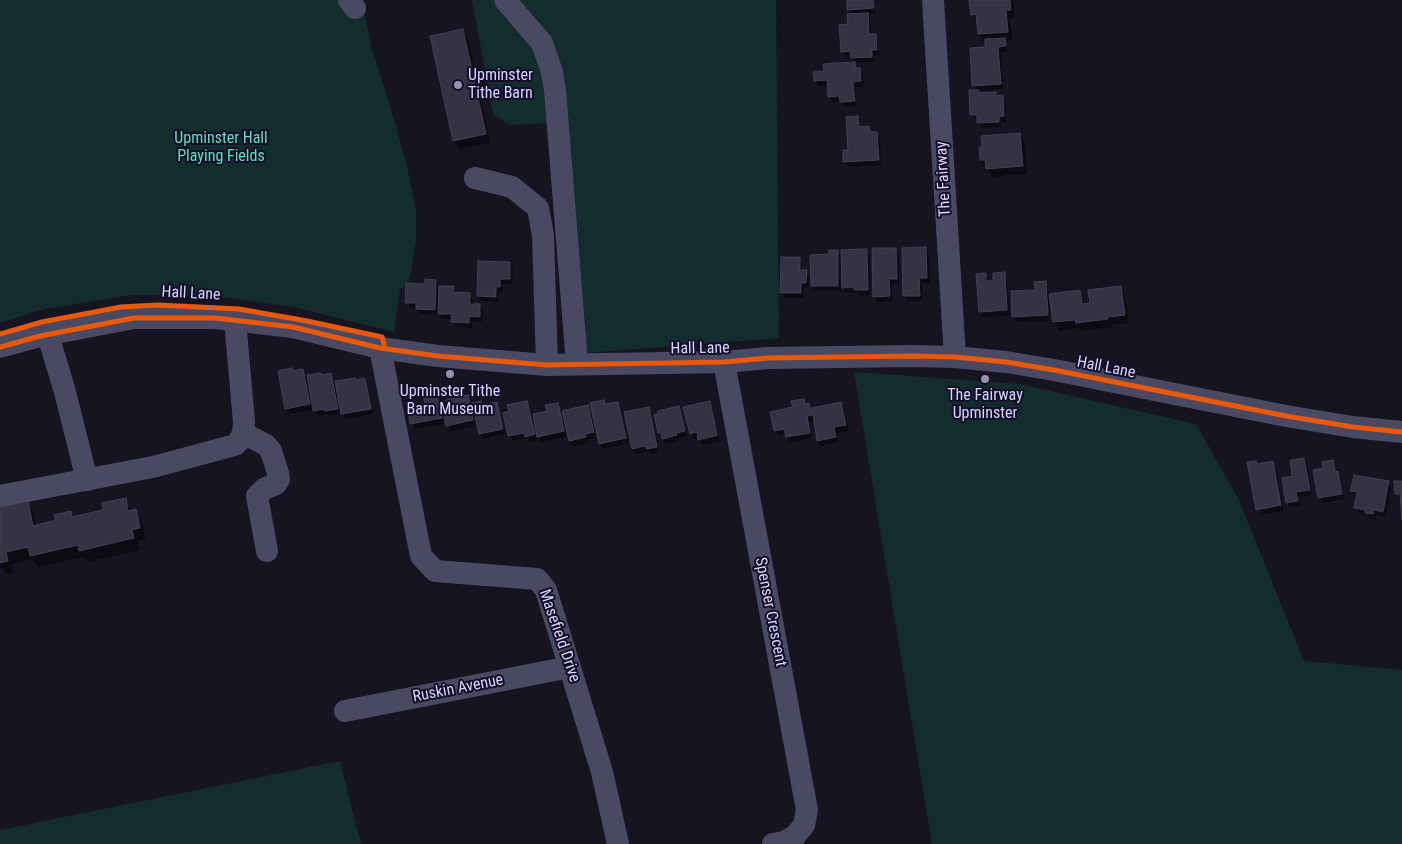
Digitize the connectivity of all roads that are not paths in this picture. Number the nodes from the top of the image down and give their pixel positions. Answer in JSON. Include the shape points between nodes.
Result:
{"nodes":[{"id":1,"x":505,"y":0,"type":"edge"},
{"id":2,"x":933,"y":0,"type":"edge"},
{"id":3,"x":475,"y":178,"type":"dead end"},
{"id":4,"x":234,"y":320,"type":"junction"},
{"id":5,"x":48,"y":335,"type":"junction"},
{"id":6,"x":0,"y":347,"type":"edge"},
{"id":7,"x":380,"y":348,"type":"junction"},
{"id":8,"x":955,"y":357,"type":"junction"},
{"id":9,"x":724,"y":362,"type":"junction"},
{"id":10,"x":577,"y":364,"type":"junction"},
{"id":11,"x":547,"y":365,"type":"junction"},
{"id":12,"x":1402,"y":432,"type":"edge"},
{"id":13,"x":243,"y":433,"type":"junction"},
{"id":14,"x":87,"y":480,"type":"junction"},
{"id":15,"x":0,"y":496,"type":"edge"},
{"id":16,"x":267,"y":550,"type":"dead end"},
{"id":17,"x":570,"y":667,"type":"junction"},
{"id":18,"x":346,"y":711,"type":"dead end"},
{"id":19,"x":618,"y":844,"type":"edge"},
{"id":20,"x":773,"y":844,"type":"edge"}],
"edges":[{"from":1,"to":10,"type":"street","via":[[542,43],[552,72]]},
{"from":2,"to":8,"type":"street","name":"The Fairway"},
{"from":3,"to":11,"type":"street","via":[[512,187],[538,208],[543,235]]},
{"from":4,"to":5,"type":"street","name":"Hall Lane","via":[[134,318]]},
{"from":4,"to":7,"type":"street","name":"Hall Lane","via":[[293,328]]},
{"from":4,"to":13,"type":"street"},
{"from":5,"to":6,"type":"street","name":"Hall Lane"},
{"from":5,"to":14,"type":"street"},
{"from":7,"to":11,"type":"street","name":"Hall Lane"},
{"from":7,"to":17,"type":"street","name":"Masefield Drive","via":[[421,556],[435,570],[537,579],[546,590]]},
{"from":8,"to":9,"type":"street","name":"Hall Lane","via":[[816,357]]},
{"from":8,"to":12,"type":"street","name":"Hall Lane","via":[[1006,362],[1286,416]]},
{"from":9,"to":10,"type":"street","name":"Hall Lane"},
{"from":9,"to":20,"type":"street","name":"Spenser Crescent","via":[[807,810],[804,825],[795,836]]},
{"from":10,"to":11,"type":"street","name":"Hall Lane"},
{"from":13,"to":14,"type":"street","via":[[235,445],[153,467]]},
{"from":13,"to":16,"type":"street","via":[[266,445],[278,473],[276,484],[257,496]]},
{"from":14,"to":15,"type":"street"},
{"from":17,"to":18,"type":"street","name":"Ruskin Avenue"},
{"from":17,"to":19,"type":"street","name":"Masefield Drive","via":[[602,772]]}]}
